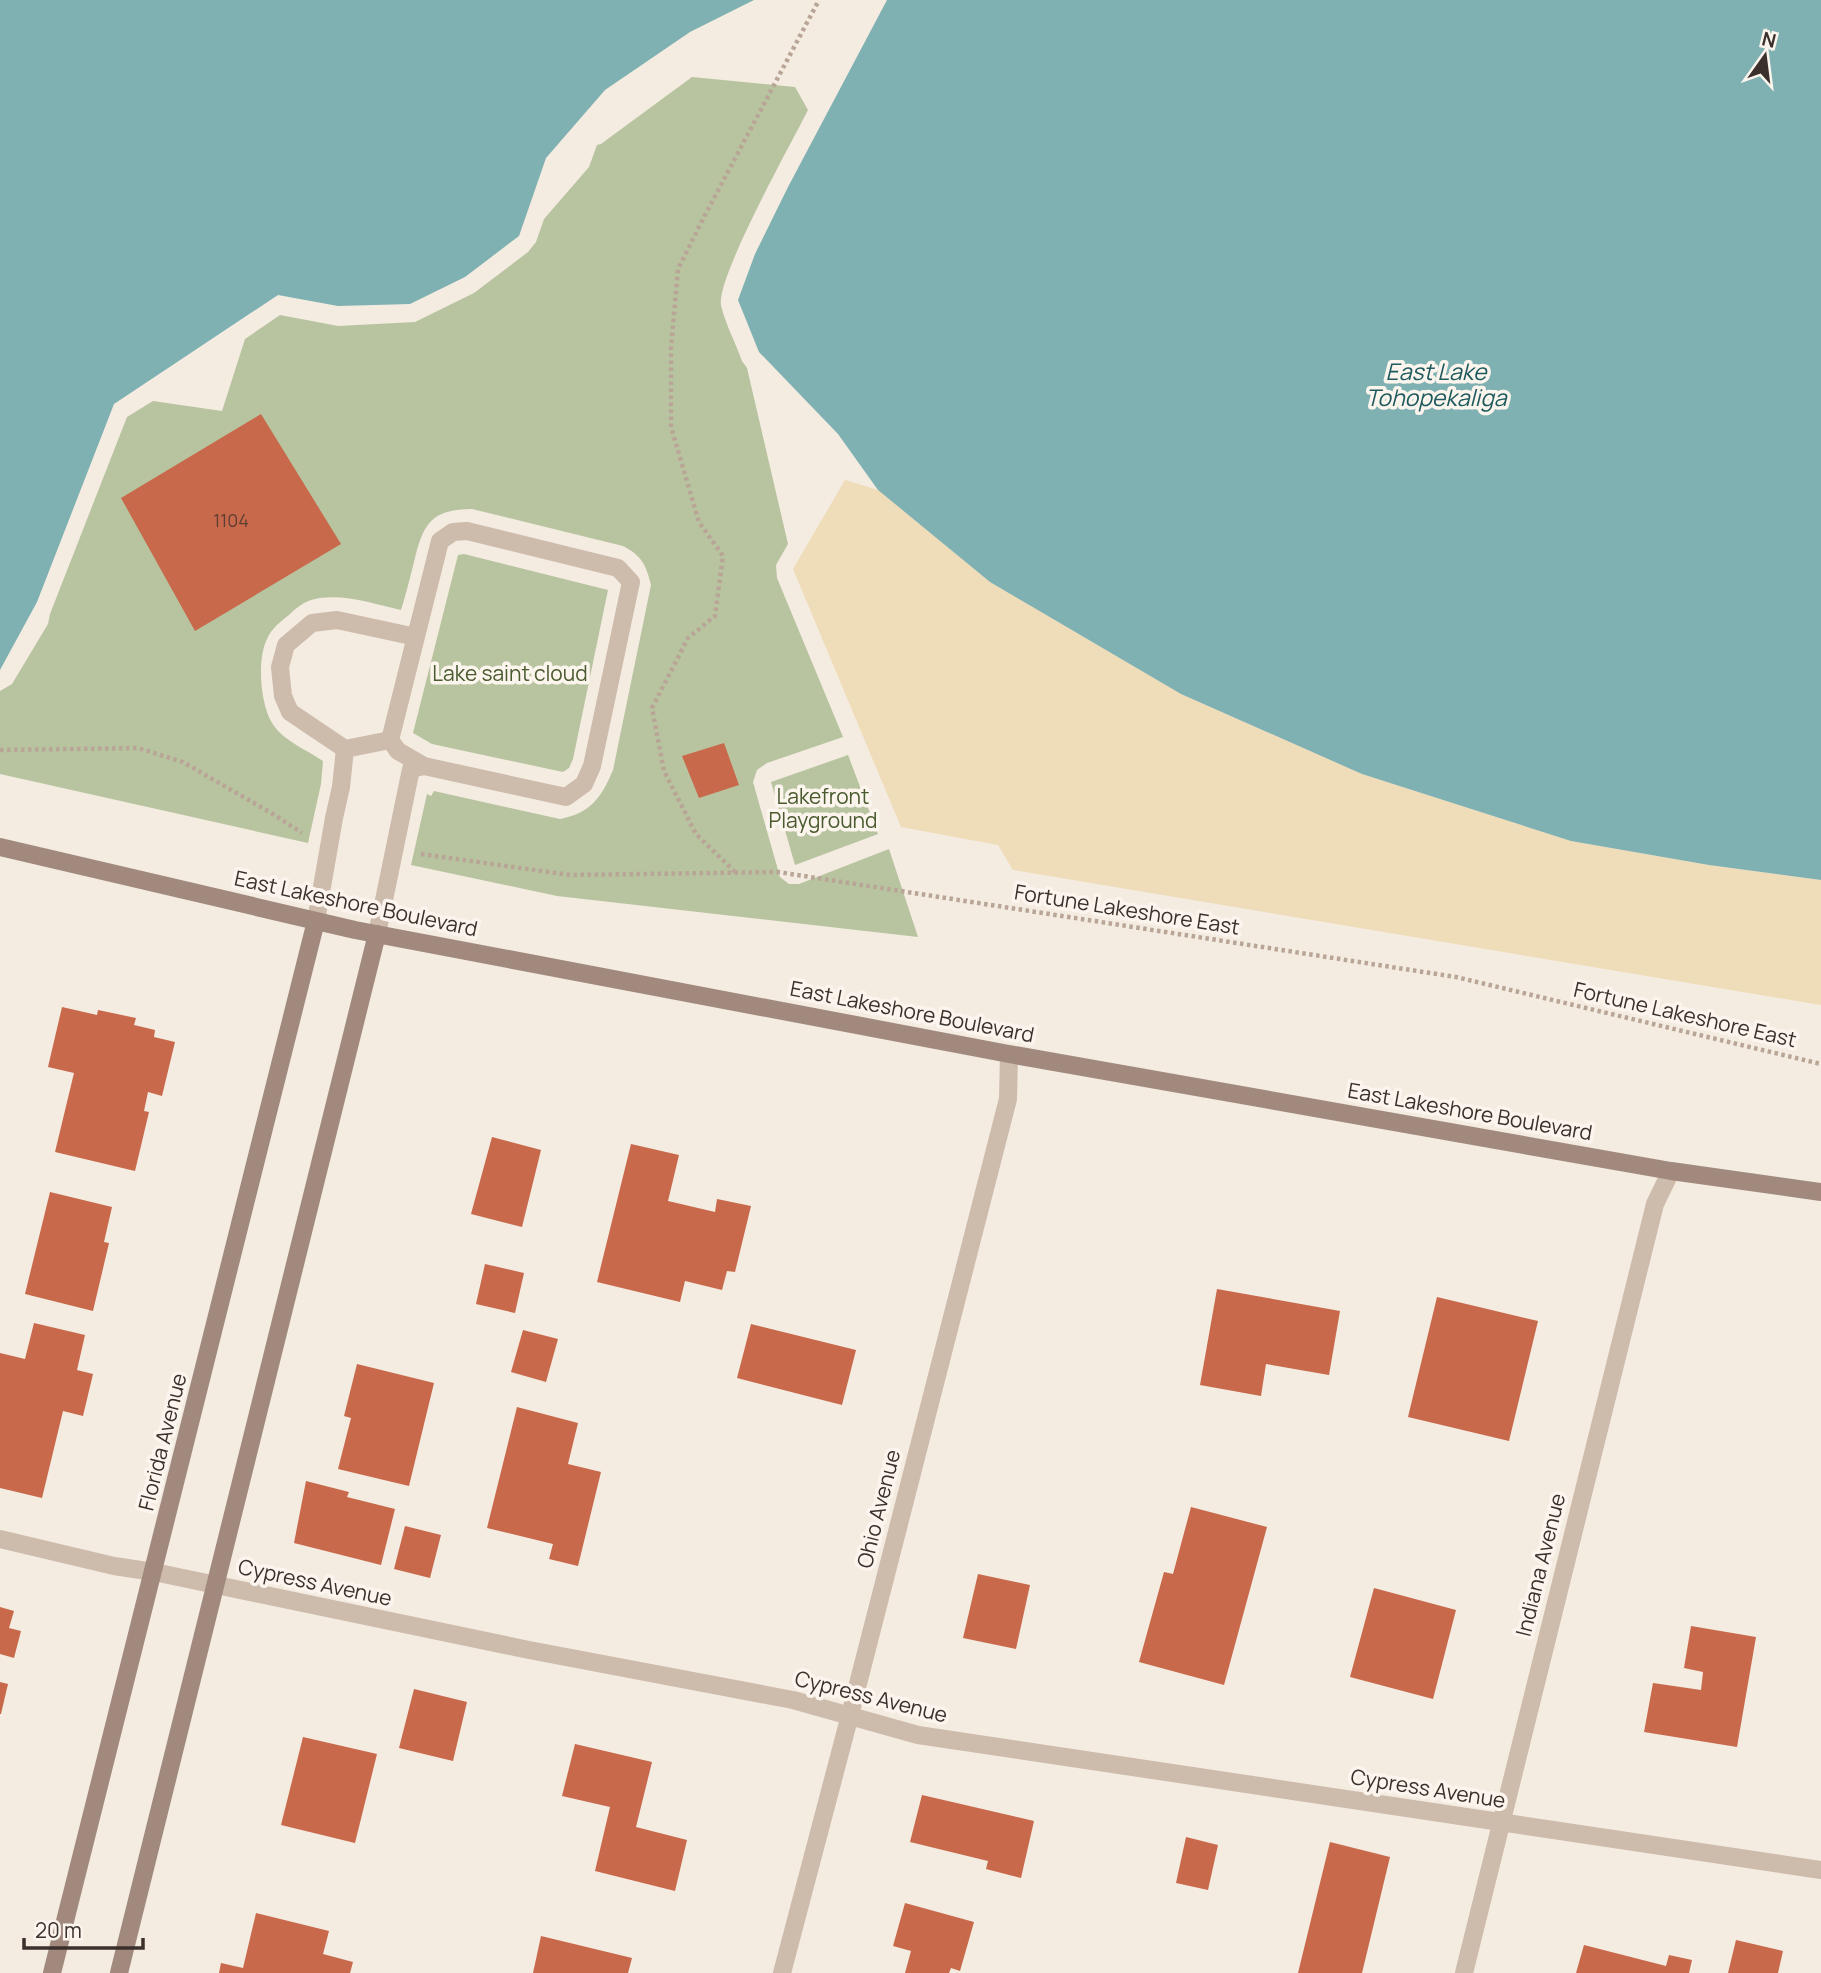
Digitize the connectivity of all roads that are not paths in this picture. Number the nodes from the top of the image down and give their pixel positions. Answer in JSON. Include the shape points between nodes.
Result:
{"nodes":[{"id":1,"x":416,"y":637,"type":"junction"},
{"id":2,"x":390,"y":740,"type":"junction"},
{"id":3,"x":345,"y":749,"type":"junction"},
{"id":4,"x":424,"y":766,"type":"junction"},
{"id":5,"x":0,"y":847,"type":"edge"},
{"id":6,"x":316,"y":921,"type":"junction"},
{"id":7,"x":377,"y":934,"type":"junction"},
{"id":8,"x":1009,"y":1054,"type":"junction"},
{"id":9,"x":1671,"y":1171,"type":"junction"},
{"id":10,"x":1821,"y":1192,"type":"edge"},
{"id":11,"x":0,"y":1539,"type":"edge"},
{"id":12,"x":154,"y":1572,"type":"junction"},
{"id":13,"x":216,"y":1586,"type":"junction"},
{"id":14,"x":850,"y":1715,"type":"junction"},
{"id":15,"x":1501,"y":1823,"type":"junction"},
{"id":16,"x":1821,"y":1870,"type":"edge"},
{"id":17,"x":52,"y":1973,"type":"edge"},
{"id":18,"x":119,"y":1973,"type":"edge"},
{"id":19,"x":782,"y":1973,"type":"edge"},
{"id":20,"x":1464,"y":1973,"type":"edge"}],
"edges":[{"from":1,"to":2,"type":"street"},
{"from":1,"to":3,"type":"street","via":[[337,620],[312,623],[286,645],[280,667],[290,712]]},
{"from":1,"to":4,"type":"street","via":[[440,541],[453,532],[467,531],[618,568],[631,582],[592,766],[584,785],[566,797]]},
{"from":2,"to":3,"type":"street"},
{"from":2,"to":4,"type":"street","via":[[398,751]]},
{"from":3,"to":6,"type":"street"},
{"from":4,"to":7,"type":"street","via":[[411,769]]},
{"from":5,"to":6,"type":"main road","name":"East Lakeshore Boulevard"},
{"from":6,"to":7,"type":"main road","name":"East Lakeshore Boulevard"},
{"from":6,"to":12,"type":"main road","name":"Florida Avenue"},
{"from":7,"to":8,"type":"main road","name":"East Lakeshore Boulevard"},
{"from":7,"to":13,"type":"main road"},
{"from":8,"to":9,"type":"main road","name":"East Lakeshore Boulevard"},
{"from":8,"to":14,"type":"street","name":"Ohio Avenue","via":[[1008,1099]]},
{"from":9,"to":10,"type":"main road","name":"East Lakeshore Boulevard"},
{"from":9,"to":15,"type":"street","name":"Indiana Avenue","via":[[1655,1204]]},
{"from":11,"to":12,"type":"street","name":"Cypress Avenue"},
{"from":12,"to":13,"type":"street","name":"Cypress Avenue"},
{"from":12,"to":17,"type":"main road","name":"Florida Avenue"},
{"from":13,"to":14,"type":"street","name":"Cypress Avenue"},
{"from":13,"to":18,"type":"main road"},
{"from":14,"to":15,"type":"street","name":"Cypress Avenue","via":[[918,1735]]},
{"from":14,"to":19,"type":"street","name":"Ohio Avenue"},
{"from":15,"to":16,"type":"street","name":"Cypress Avenue"},
{"from":15,"to":20,"type":"street","name":"Indiana Avenue"}]}
